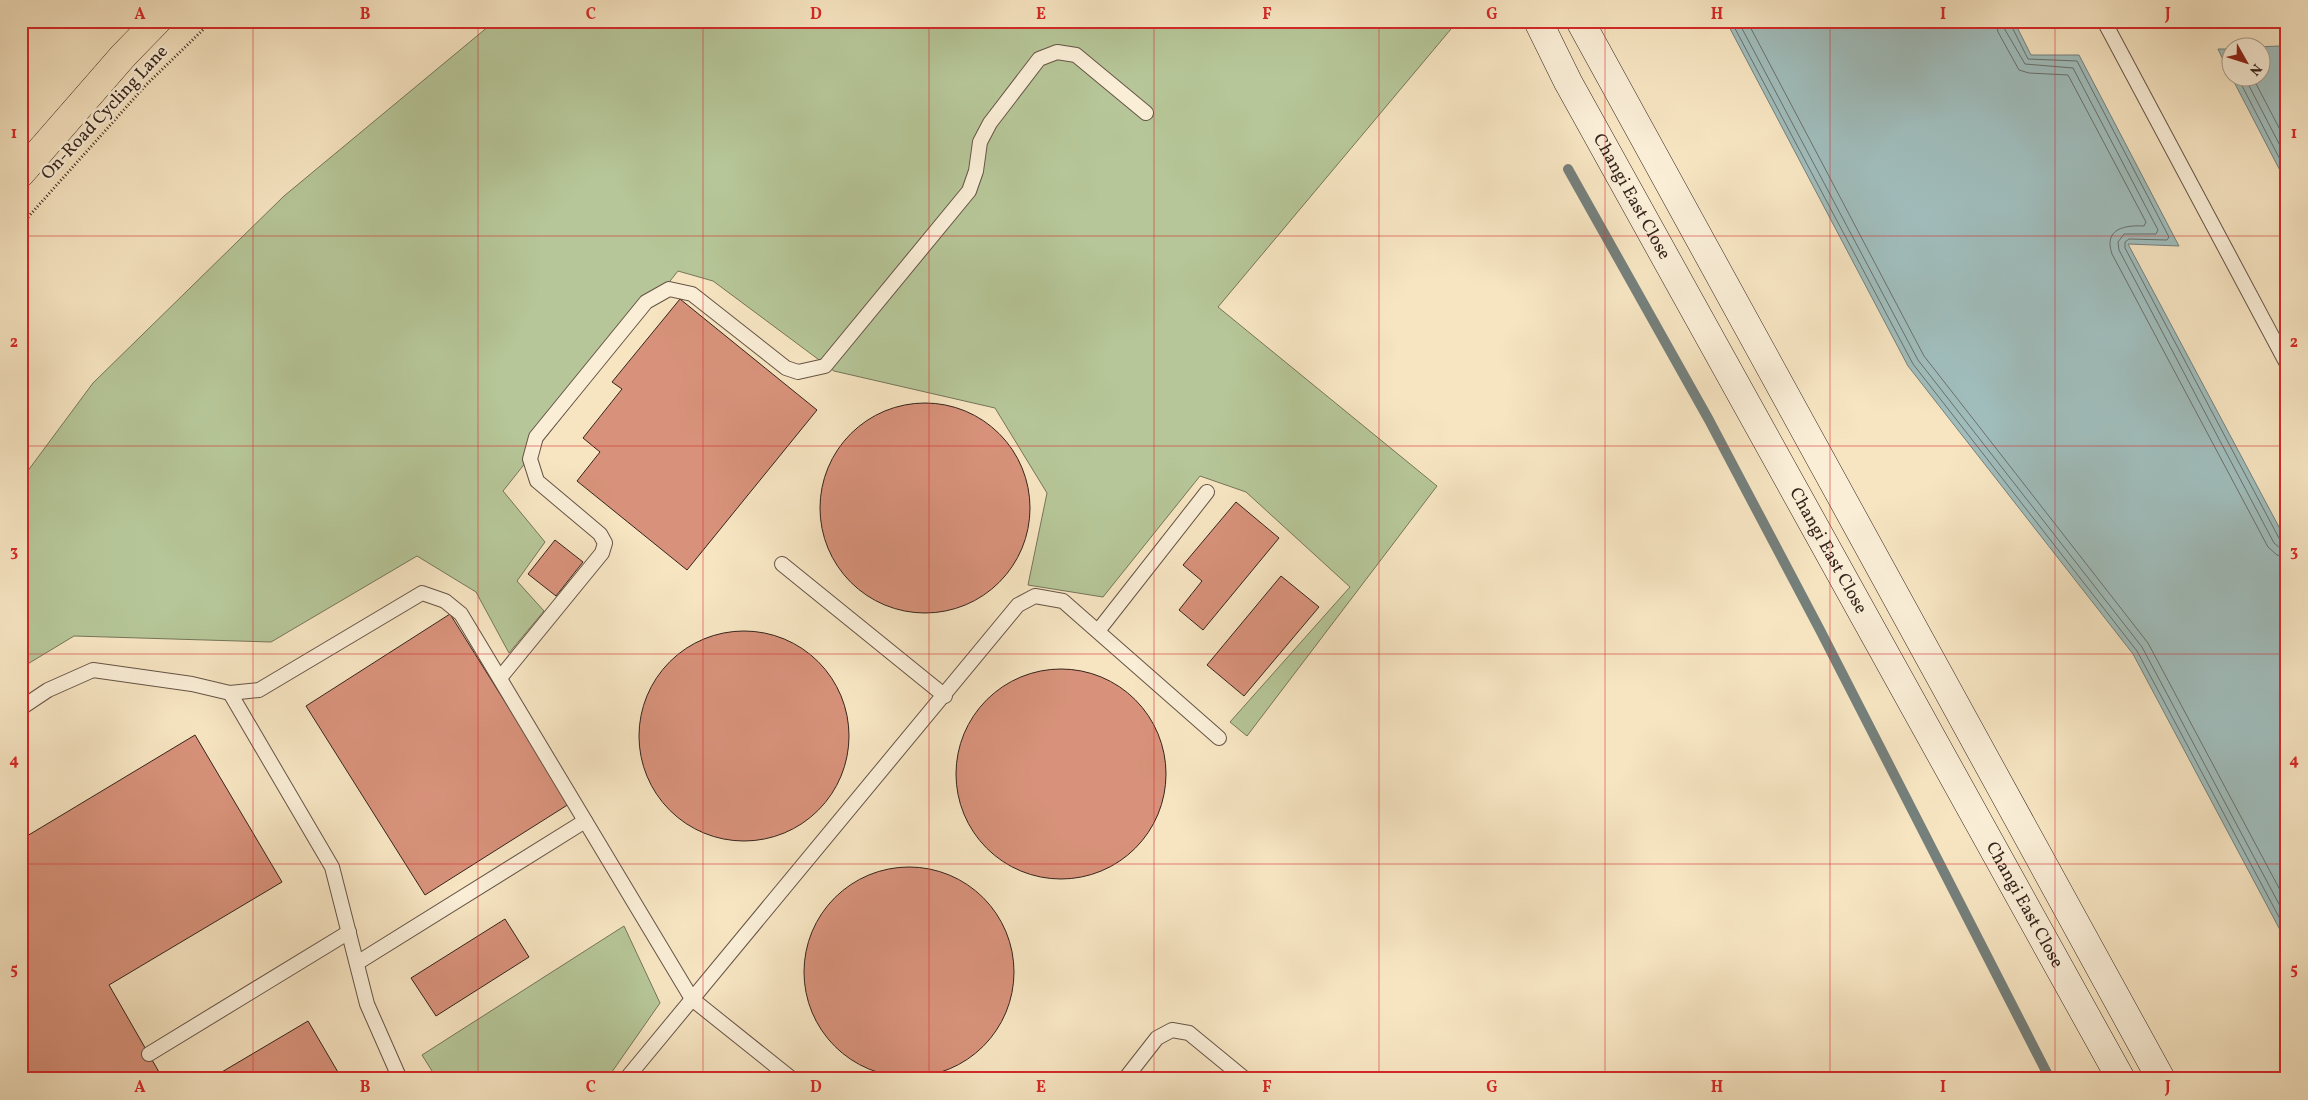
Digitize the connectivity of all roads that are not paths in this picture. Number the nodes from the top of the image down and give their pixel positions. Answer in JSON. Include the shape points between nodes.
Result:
{"nodes":[{"id":1,"x":157,"y":21,"type":"edge"},
{"id":2,"x":1538,"y":21,"type":"edge"},
{"id":3,"x":1580,"y":21,"type":"edge"},
{"id":4,"x":2104,"y":21,"type":"edge"},
{"id":5,"x":1146,"y":113,"type":"dead end"},
{"id":6,"x":21,"y":172,"type":"edge"},
{"id":7,"x":2287,"y":364,"type":"edge"},
{"id":8,"x":1207,"y":492,"type":"dead end"},
{"id":9,"x":782,"y":564,"type":"dead end"},
{"id":10,"x":1098,"y":631,"type":"junction"},
{"id":11,"x":500,"y":678,"type":"junction"},
{"id":12,"x":230,"y":693,"type":"junction"},
{"id":13,"x":945,"y":696,"type":"junction"},
{"id":14,"x":21,"y":708,"type":"edge"},
{"id":15,"x":1219,"y":738,"type":"dead end"},
{"id":16,"x":585,"y":821,"type":"junction"},
{"id":17,"x":349,"y":932,"type":"junction"},
{"id":18,"x":357,"y":963,"type":"junction"},
{"id":19,"x":692,"y":999,"type":"junction"},
{"id":20,"x":148,"y":1054,"type":"dead end"},
{"id":21,"x":400,"y":1079,"type":"edge"},
{"id":22,"x":626,"y":1079,"type":"edge"},
{"id":23,"x":792,"y":1079,"type":"edge"},
{"id":24,"x":1125,"y":1079,"type":"edge"},
{"id":25,"x":1246,"y":1079,"type":"edge"},
{"id":26,"x":2121,"y":1079,"type":"edge"},
{"id":27,"x":2161,"y":1079,"type":"edge"}],
"edges":[{"from":1,"to":6,"type":"main road"},
{"from":2,"to":26,"type":"street","name":"Changi East Close","via":[[1568,82]]},
{"from":3,"to":27,"type":"street","name":"Changi East Close"},
{"from":4,"to":7,"type":"lane"},
{"from":5,"to":11,"type":"lane","via":[[1076,55],[1057,52],[1039,59],[990,122],[980,142],[969,191],[825,366],[798,372],[786,368],[692,294],[669,289],[646,302],[536,437],[530,459],[537,482],[600,534],[605,543],[602,553]]},
{"from":8,"to":10,"type":"lane"},
{"from":9,"to":13,"type":"lane"},
{"from":10,"to":13,"type":"lane","via":[[1063,601],[1035,596],[1018,605]]},
{"from":10,"to":15,"type":"lane"},
{"from":11,"to":12,"type":"lane","via":[[460,614],[445,601],[422,593],[259,690]]},
{"from":11,"to":16,"type":"lane"},
{"from":12,"to":14,"type":"lane","via":[[192,684],[94,670],[48,690]]},
{"from":12,"to":17,"type":"lane","via":[[332,867]]},
{"from":13,"to":19,"type":"lane"},
{"from":16,"to":18,"type":"lane"},
{"from":16,"to":19,"type":"lane"},
{"from":17,"to":18,"type":"lane"},
{"from":17,"to":20,"type":"lane"},
{"from":18,"to":21,"type":"lane","via":[[367,1004]]},
{"from":19,"to":22,"type":"lane"},
{"from":19,"to":23,"type":"lane"},
{"from":24,"to":25,"type":"lane","via":[[1157,1038],[1172,1030],[1189,1033]]}]}
